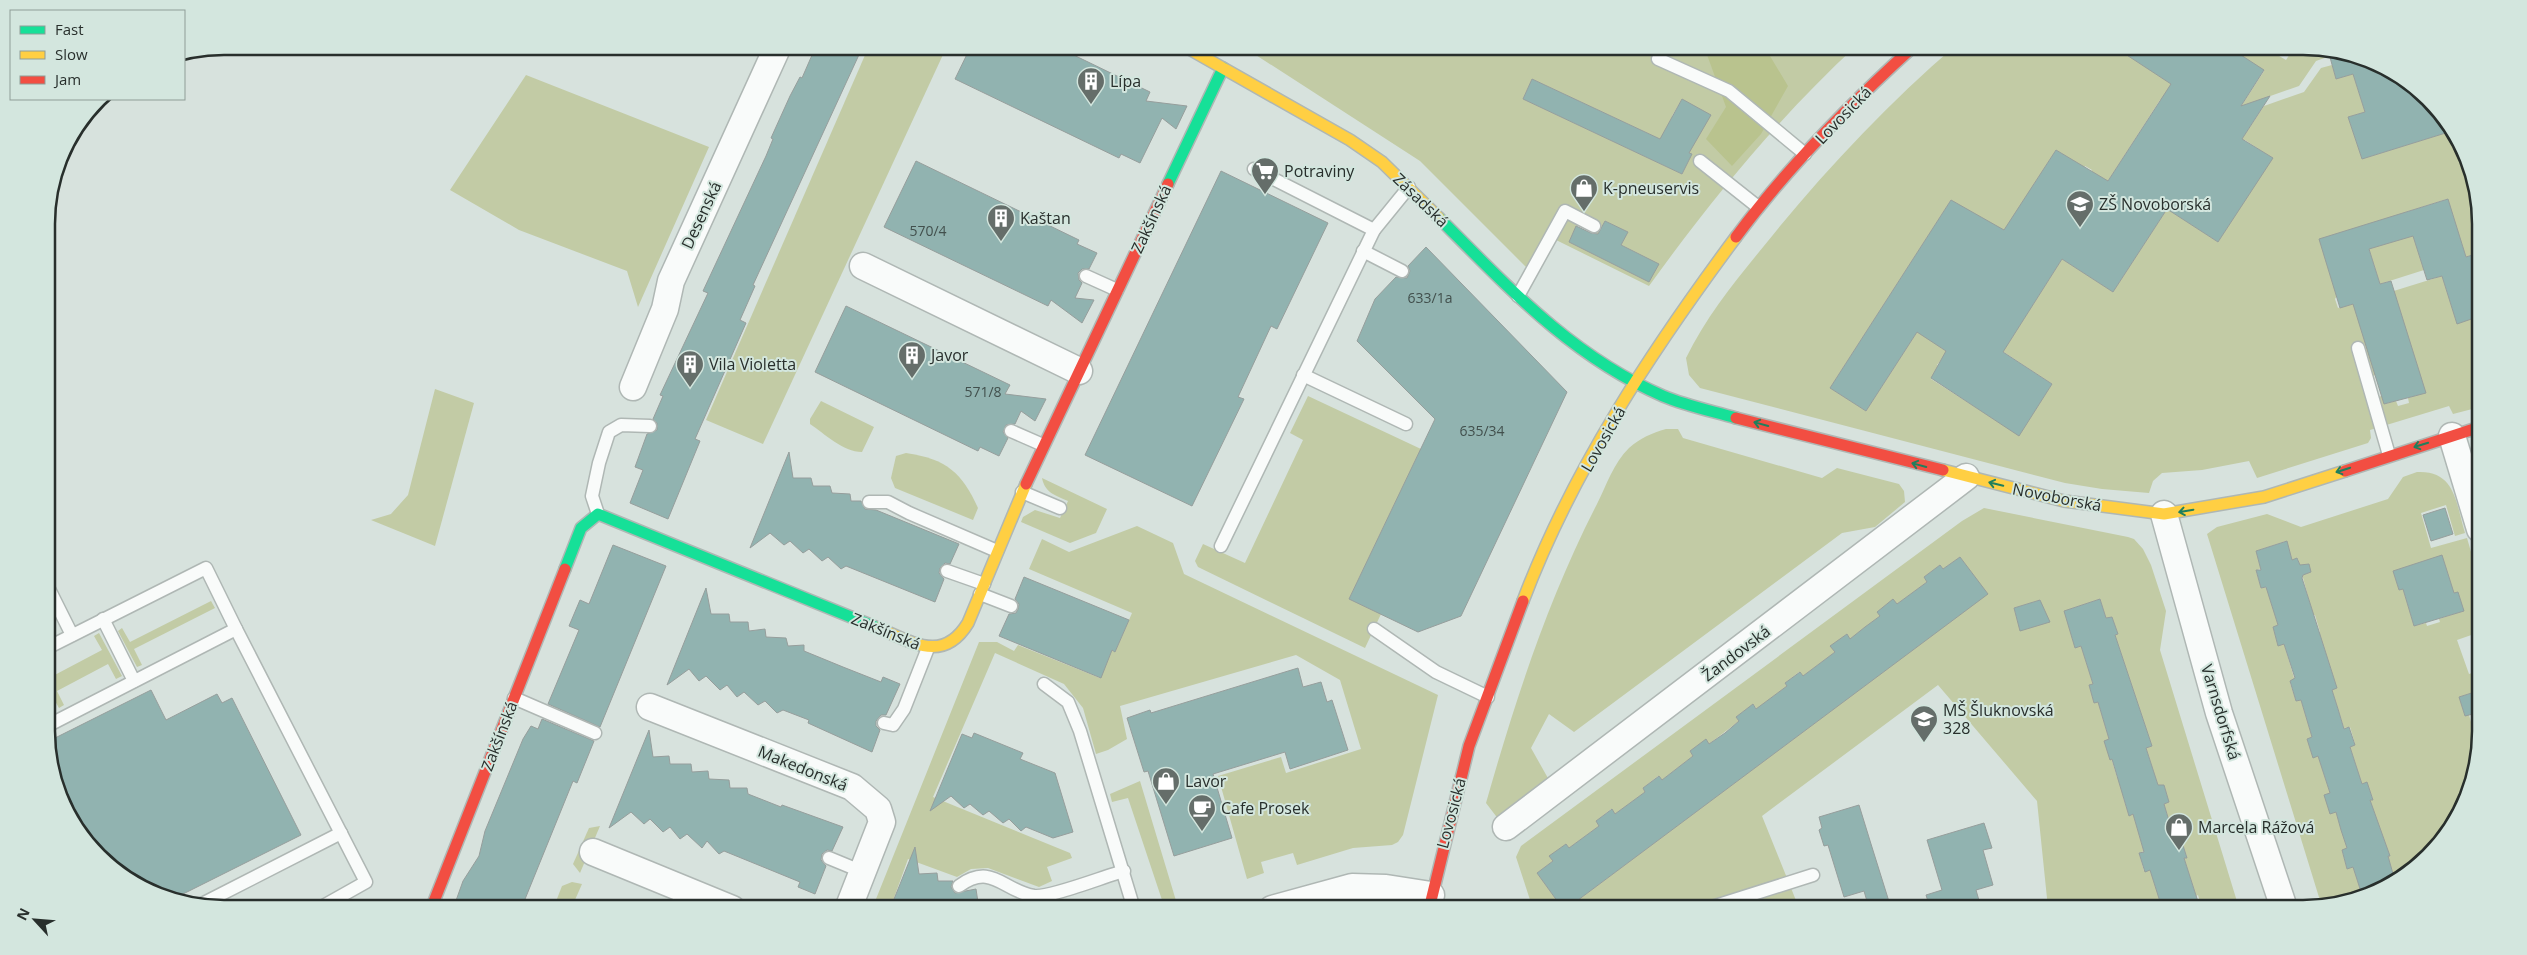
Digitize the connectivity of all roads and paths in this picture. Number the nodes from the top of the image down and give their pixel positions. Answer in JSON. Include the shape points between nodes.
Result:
{"nodes":[{"id":1,"x":774,"y":55,"type":"edge"},
{"id":2,"x":1200,"y":55,"type":"edge"},
{"id":3,"x":1904,"y":55,"type":"edge"},
{"id":4,"x":1658,"y":59,"type":"dead end"},
{"id":5,"x":1223,"y":68,"type":"junction"},
{"id":6,"x":1805,"y":154,"type":"junction"},
{"id":7,"x":1700,"y":161,"type":"dead end"},
{"id":8,"x":1254,"y":169,"type":"dead end"},
{"id":9,"x":1409,"y":187,"type":"junction"},
{"id":10,"x":1758,"y":208,"type":"junction"},
{"id":11,"x":1594,"y":226,"type":"dead end"},
{"id":12,"x":1374,"y":230,"type":"junction"},
{"id":13,"x":1364,"y":252,"type":"junction"},
{"id":14,"x":863,"y":266,"type":"dead end"},
{"id":15,"x":1402,"y":271,"type":"dead end"},
{"id":16,"x":1086,"y":276,"type":"dead end"},
{"id":17,"x":1117,"y":290,"type":"junction"},
{"id":18,"x":1518,"y":296,"type":"junction"},
{"id":19,"x":2358,"y":348,"type":"dead end"},
{"id":20,"x":1079,"y":370,"type":"junction"},
{"id":21,"x":1303,"y":375,"type":"junction"},
{"id":22,"x":1635,"y":383,"type":"junction"},
{"id":23,"x":633,"y":387,"type":"dead end"},
{"id":24,"x":1406,"y":424,"type":"dead end"},
{"id":25,"x":650,"y":426,"type":"dead end"},
{"id":26,"x":2472,"y":430,"type":"edge"},
{"id":27,"x":1011,"y":431,"type":"dead end"},
{"id":28,"x":2452,"y":436,"type":"junction"},
{"id":29,"x":1043,"y":446,"type":"junction"},
{"id":30,"x":2389,"y":455,"type":"junction"},
{"id":31,"x":1966,"y":477,"type":"junction"},
{"id":32,"x":1022,"y":492,"type":"junction"},
{"id":33,"x":869,"y":502,"type":"dead end"},
{"id":34,"x":2472,"y":502,"type":"edge"},
{"id":35,"x":1060,"y":508,"type":"dead end"},
{"id":36,"x":598,"y":514,"type":"junction"},
{"id":37,"x":2164,"y":514,"type":"junction"},
{"id":38,"x":1221,"y":546,"type":"dead end"},
{"id":39,"x":997,"y":551,"type":"junction"},
{"id":40,"x":947,"y":571,"type":"dead end"},
{"id":41,"x":982,"y":589,"type":"junction"},
{"id":42,"x":55,"y":601,"type":"edge"},
{"id":43,"x":1012,"y":606,"type":"dead end"},
{"id":44,"x":103,"y":619,"type":"junction"},
{"id":45,"x":236,"y":628,"type":"junction"},
{"id":46,"x":1374,"y":629,"type":"dead end"},
{"id":47,"x":72,"y":635,"type":"junction"},
{"id":48,"x":55,"y":644,"type":"edge"},
{"id":49,"x":928,"y":648,"type":"junction"},
{"id":50,"x":134,"y":681,"type":"junction"},
{"id":51,"x":1044,"y":684,"type":"dead end"},
{"id":52,"x":1488,"y":697,"type":"junction"},
{"id":53,"x":514,"y":698,"type":"junction"},
{"id":54,"x":650,"y":707,"type":"dead end"},
{"id":55,"x":55,"y":722,"type":"edge"},
{"id":56,"x":884,"y":723,"type":"dead end"},
{"id":57,"x":596,"y":732,"type":"dead end"},
{"id":58,"x":1506,"y":828,"type":"dead end"},
{"id":59,"x":340,"y":833,"type":"junction"},
{"id":60,"x":594,"y":852,"type":"dead end"},
{"id":61,"x":829,"y":858,"type":"dead end"},
{"id":62,"x":1124,"y":871,"type":"junction"},
{"id":63,"x":862,"y":872,"type":"junction"},
{"id":64,"x":1813,"y":875,"type":"dead end"},
{"id":65,"x":959,"y":886,"type":"dead end"},
{"id":66,"x":211,"y":899,"type":"edge"},
{"id":67,"x":334,"y":900,"type":"edge"},
{"id":68,"x":435,"y":900,"type":"edge"},
{"id":69,"x":710,"y":900,"type":"edge"},
{"id":70,"x":851,"y":900,"type":"edge"},
{"id":71,"x":1132,"y":900,"type":"edge"},
{"id":72,"x":1308,"y":900,"type":"edge"},
{"id":73,"x":1424,"y":900,"type":"edge"},
{"id":74,"x":1430,"y":900,"type":"edge"},
{"id":75,"x":1734,"y":900,"type":"edge"},
{"id":76,"x":2281,"y":900,"type":"edge"}],
"edges":[{"from":1,"to":23,"type":"street","name":"Desenská","via":[[671,281],[665,310]]},
{"from":2,"to":5,"type":"street","name":"Zásadská"},
{"from":3,"to":6,"type":"street","name":"Lovosická"},
{"from":4,"to":6,"type":"lane","via":[[1729,92]]},
{"from":5,"to":9,"type":"street","name":"Zásadská","via":[[1350,140],[1382,162]]},
{"from":5,"to":17,"type":"street","name":"Zakšínská"},
{"from":6,"to":10,"type":"street","name":"Lovosická"},
{"from":7,"to":10,"type":"lane"},
{"from":8,"to":12,"type":"lane"},
{"from":9,"to":12,"type":"lane"},
{"from":9,"to":18,"type":"street","name":"Zásadská"},
{"from":10,"to":22,"type":"street","name":"Lovosická","via":[[1675,318]]},
{"from":11,"to":18,"type":"lane","via":[[1565,211]]},
{"from":12,"to":13,"type":"lane"},
{"from":13,"to":15,"type":"lane"},
{"from":13,"to":21,"type":"lane"},
{"from":14,"to":20,"type":"street"},
{"from":16,"to":17,"type":"lane"},
{"from":17,"to":20,"type":"street","name":"Zakšínská"},
{"from":18,"to":22,"type":"street","name":"Zásadská","via":[[1566,339]]},
{"from":19,"to":30,"type":"lane"},
{"from":20,"to":29,"type":"street","name":"Zakšínská"},
{"from":21,"to":24,"type":"lane"},
{"from":21,"to":38,"type":"lane"},
{"from":31,"to":22,"type":"street","name":"Novoborská","one_way":true,"via":[[1683,404]]},
{"from":22,"to":52,"type":"street","name":"Lovosická","via":[[1553,530]]},
{"from":25,"to":36,"type":"lane","via":[[621,425],[609,432],[592,496]]},
{"from":26,"to":28,"type":"street","name":"Novoborská"},
{"from":27,"to":29,"type":"lane"},
{"from":28,"to":30,"type":"street","name":"Novoborská","one_way":true},
{"from":28,"to":34,"type":"street"},
{"from":29,"to":32,"type":"street","name":"Zakšínská"},
{"from":30,"to":37,"type":"street","name":"Novoborská","one_way":true,"via":[[2264,497]]},
{"from":37,"to":31,"type":"street","name":"Novoborská","one_way":true,"via":[[2064,501]]},
{"from":31,"to":58,"type":"street","name":"Žandovská"},
{"from":32,"to":35,"type":"lane"},
{"from":32,"to":39,"type":"street","name":"Zakšínská"},
{"from":33,"to":39,"type":"lane","via":[[888,502]]},
{"from":36,"to":49,"type":"street","name":"Zakšínská"},
{"from":36,"to":53,"type":"street","name":"Zakšínská","via":[[581,528]]},
{"from":37,"to":76,"type":"street","name":"Varnsdorfská","via":[[2219,712]]},
{"from":39,"to":41,"type":"street","name":"Zakšínská"},
{"from":40,"to":41,"type":"lane"},
{"from":41,"to":43,"type":"lane"},
{"from":41,"to":49,"type":"street","name":"Zakšínská","via":[[968,623],[955,641],[943,647]]},
{"from":42,"to":47,"type":"lane"},
{"from":44,"to":45,"type":"lane","via":[[206,568]]},
{"from":44,"to":47,"type":"lane"},
{"from":44,"to":50,"type":"lane"},
{"from":45,"to":50,"type":"lane"},
{"from":45,"to":59,"type":"lane"},
{"from":46,"to":52,"type":"lane","via":[[1436,672]]},
{"from":47,"to":48,"type":"lane"},
{"from":49,"to":56,"type":"lane","via":[[904,709],[893,725]]},
{"from":50,"to":55,"type":"lane"},
{"from":51,"to":62,"type":"lane","via":[[1068,702]]},
{"from":52,"to":74,"type":"street","name":"Lovosická","via":[[1469,746]]},
{"from":53,"to":57,"type":"lane"},
{"from":53,"to":68,"type":"street","name":"Zakšínská"},
{"from":54,"to":63,"type":"street","name":"Makedonská","via":[[852,787],[878,809],[882,822]]},
{"from":59,"to":66,"type":"lane"},
{"from":59,"to":67,"type":"lane","via":[[366,882]]},
{"from":60,"to":69,"type":"street"},
{"from":61,"to":63,"type":"lane"},
{"from":62,"to":65,"type":"lane","via":[[1034,896],[984,875],[971,877]]},
{"from":62,"to":71,"type":"lane"},
{"from":63,"to":70,"type":"street","name":"Makedonská"},
{"from":64,"to":75,"type":"lane"},
{"from":72,"to":73,"type":"street","via":[[1352,887],[1386,888]]}]}
